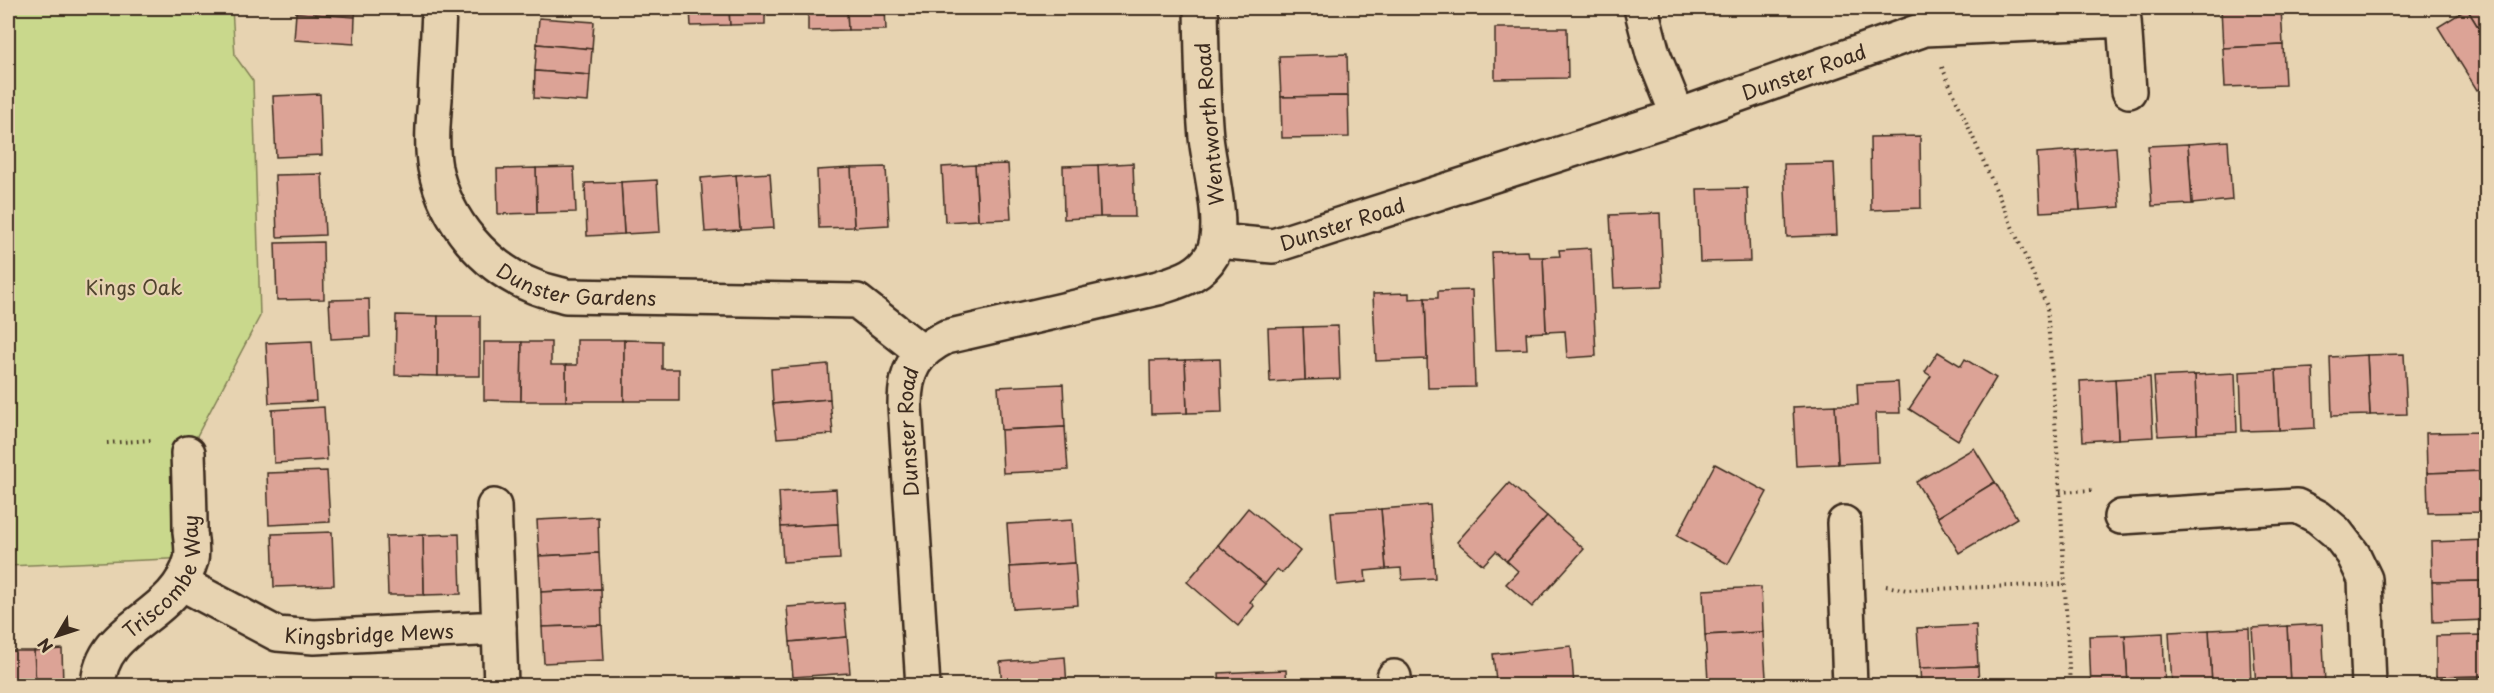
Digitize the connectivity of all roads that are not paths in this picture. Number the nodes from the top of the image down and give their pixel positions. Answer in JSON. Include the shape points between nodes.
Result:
{"nodes":[{"id":1,"x":439,"y":8,"type":"edge"},
{"id":2,"x":1201,"y":8,"type":"edge"},
{"id":3,"x":1641,"y":8,"type":"edge"},
{"id":4,"x":2129,"y":91,"type":"dead end"},
{"id":5,"x":1678,"y":116,"type":"junction"},
{"id":6,"x":1217,"y":241,"type":"junction"},
{"id":7,"x":922,"y":352,"type":"junction"},
{"id":8,"x":188,"y":453,"type":"dead end"},
{"id":9,"x":494,"y":506,"type":"dead end"},
{"id":10,"x":2121,"y":517,"type":"dead end"},
{"id":11,"x":1844,"y":523,"type":"dead end"},
{"id":12,"x":181,"y":583,"type":"junction"},
{"id":13,"x":499,"y":628,"type":"junction"},
{"id":14,"x":98,"y":686,"type":"edge"},
{"id":15,"x":501,"y":686,"type":"edge"},
{"id":16,"x":923,"y":686,"type":"edge"},
{"id":17,"x":1850,"y":686,"type":"edge"},
{"id":18,"x":2369,"y":686,"type":"edge"}],
"edges":[{"from":1,"to":7,"type":"street","name":"Dunster Gardens","via":[[435,168],[460,227],[480,252],[506,272],[535,287],[566,296],[857,301]]},
{"from":2,"to":6,"type":"street","name":"Wentworth Road","via":[[1206,136]]},
{"from":3,"to":5,"type":"street","via":[[1653,54]]},
{"from":4,"to":5,"type":"street","name":"Dunster Road","via":[[2124,20],[1925,29]]},
{"from":5,"to":6,"type":"street","name":"Dunster Road","via":[[1273,246]]},
{"from":6,"to":7,"type":"street","name":"Dunster Road","via":[[1203,267],[1184,280],[946,337]]},
{"from":7,"to":16,"type":"street","name":"Dunster Road","via":[[910,368],[904,396]]},
{"from":8,"to":12,"type":"street","name":"Triscombe Way","via":[[191,558]]},
{"from":9,"to":13,"type":"street"},
{"from":10,"to":18,"type":"street","via":[[2297,506],[2318,517],[2353,554],[2365,579]]},
{"from":11,"to":17,"type":"street"},
{"from":12,"to":13,"type":"street","name":"Kingsbridge Mews","via":[[277,634],[314,637]]},
{"from":12,"to":14,"type":"street","name":"Triscombe Way","via":[[166,602],[110,648],[102,662]]},
{"from":13,"to":15,"type":"street"}]}
